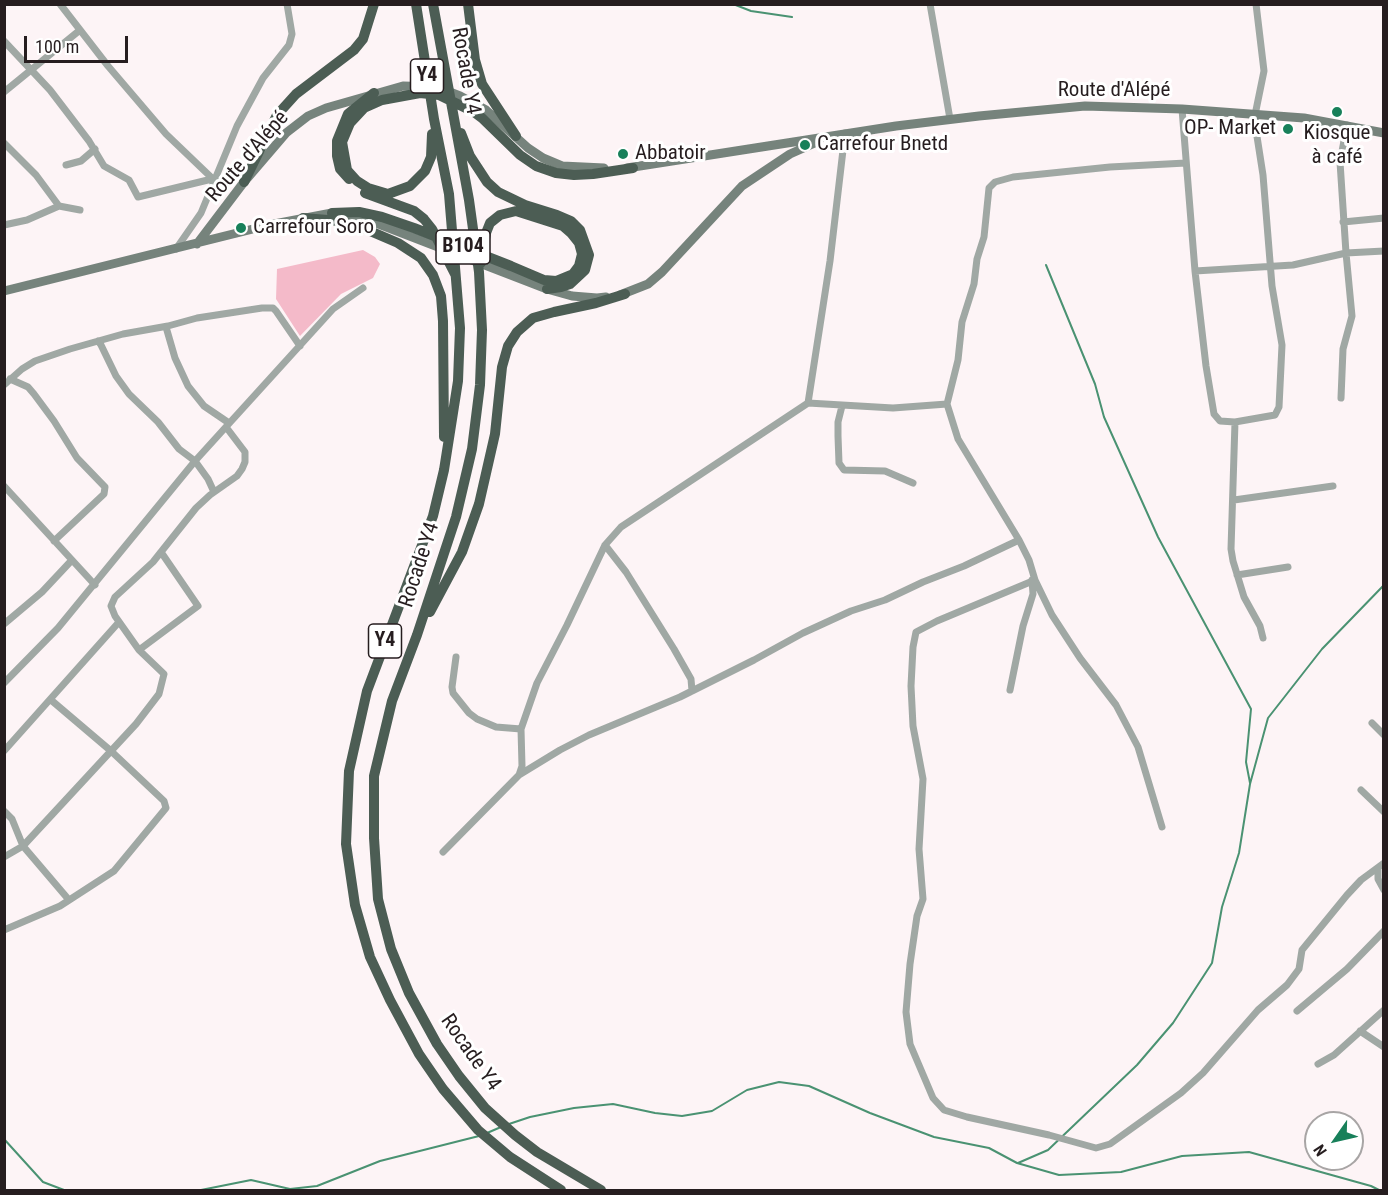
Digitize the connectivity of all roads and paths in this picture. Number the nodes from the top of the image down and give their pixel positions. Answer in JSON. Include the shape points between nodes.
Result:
{"nodes":[{"id":1,"x":60,"y":4,"type":"edge"},
{"id":2,"x":287,"y":4,"type":"edge"},
{"id":3,"x":374,"y":4,"type":"edge"},
{"id":4,"x":416,"y":4,"type":"edge"},
{"id":5,"x":433,"y":4,"type":"edge"},
{"id":6,"x":468,"y":4,"type":"edge"},
{"id":7,"x":930,"y":4,"type":"edge"},
{"id":8,"x":1256,"y":4,"type":"edge"},
{"id":9,"x":80,"y":30,"type":"junction"},
{"id":10,"x":4,"y":41,"type":"edge"},
{"id":11,"x":30,"y":69,"type":"junction"},
{"id":12,"x":403,"y":90,"type":"junction"},
{"id":13,"x":4,"y":92,"type":"edge"},
{"id":14,"x":374,"y":93,"type":"junction"},
{"id":15,"x":452,"y":109,"type":"junction"},
{"id":16,"x":1182,"y":109,"type":"junction"},
{"id":17,"x":484,"y":114,"type":"junction"},
{"id":18,"x":1255,"y":115,"type":"junction"},
{"id":19,"x":434,"y":119,"type":"junction"},
{"id":20,"x":950,"y":120,"type":"junction"},
{"id":21,"x":1347,"y":125,"type":"junction"},
{"id":22,"x":845,"y":133,"type":"junction"},
{"id":23,"x":1383,"y":133,"type":"edge"},
{"id":24,"x":516,"y":136,"type":"junction"},
{"id":25,"x":4,"y":143,"type":"edge"},
{"id":26,"x":95,"y":149,"type":"junction"},
{"id":27,"x":1186,"y":163,"type":"junction"},
{"id":28,"x":66,"y":165,"type":"dead end"},
{"id":29,"x":633,"y":168,"type":"junction"},
{"id":30,"x":213,"y":180,"type":"junction"},
{"id":31,"x":244,"y":182,"type":"junction"},
{"id":32,"x":59,"y":206,"type":"junction"},
{"id":33,"x":80,"y":210,"type":"dead end"},
{"id":34,"x":332,"y":213,"type":"joint"},
{"id":35,"x":303,"y":218,"type":"junction"},
{"id":36,"x":1383,"y":218,"type":"edge"},
{"id":37,"x":1343,"y":222,"type":"junction"},
{"id":38,"x":4,"y":225,"type":"edge"},
{"id":39,"x":197,"y":244,"type":"junction"},
{"id":40,"x":176,"y":250,"type":"junction"},
{"id":41,"x":1383,"y":251,"type":"edge"},
{"id":42,"x":1346,"y":253,"type":"junction"},
{"id":43,"x":1272,"y":266,"type":"junction"},
{"id":44,"x":510,"y":270,"type":"junction"},
{"id":45,"x":1195,"y":271,"type":"junction"},
{"id":46,"x":479,"y":272,"type":"junction"},
{"id":47,"x":457,"y":278,"type":"junction"},
{"id":48,"x":363,"y":288,"type":"dead end"},
{"id":49,"x":547,"y":289,"type":"junction"},
{"id":50,"x":4,"y":291,"type":"edge"},
{"id":51,"x":625,"y":294,"type":"junction"},
{"id":52,"x":166,"y":327,"type":"junction"},
{"id":53,"x":98,"y":341,"type":"junction"},
{"id":54,"x":300,"y":346,"type":"junction"},
{"id":55,"x":7,"y":382,"type":"edge"},
{"id":56,"x":1341,"y":398,"type":"dead end"},
{"id":57,"x":808,"y":403,"type":"junction"},
{"id":58,"x":947,"y":404,"type":"junction"},
{"id":59,"x":842,"y":406,"type":"junction"},
{"id":60,"x":1235,"y":422,"type":"junction"},
{"id":61,"x":227,"y":425,"type":"junction"},
{"id":62,"x":195,"y":461,"type":"junction"},
{"id":63,"x":444,"y":470,"type":"junction"},
{"id":64,"x":913,"y":483,"type":"dead end"},
{"id":65,"x":4,"y":486,"type":"edge"},
{"id":66,"x":1333,"y":486,"type":"dead end"},
{"id":67,"x":214,"y":492,"type":"junction"},
{"id":68,"x":1234,"y":500,"type":"junction"},
{"id":69,"x":1019,"y":540,"type":"junction"},
{"id":70,"x":54,"y":541,"type":"junction"},
{"id":71,"x":605,"y":545,"type":"junction"},
{"id":72,"x":161,"y":552,"type":"junction"},
{"id":73,"x":72,"y":560,"type":"junction"},
{"id":74,"x":1288,"y":567,"type":"dead end"},
{"id":75,"x":1237,"y":575,"type":"junction"},
{"id":76,"x":1033,"y":580,"type":"junction"},
{"id":77,"x":95,"y":585,"type":"junction"},
{"id":78,"x":119,"y":622,"type":"junction"},
{"id":79,"x":4,"y":624,"type":"edge"},
{"id":80,"x":417,"y":635,"type":"junction"},
{"id":81,"x":1263,"y":638,"type":"dead end"},
{"id":82,"x":139,"y":650,"type":"junction"},
{"id":83,"x":456,"y":657,"type":"dead end"},
{"id":84,"x":4,"y":683,"type":"edge"},
{"id":85,"x":1010,"y":690,"type":"dead end"},
{"id":86,"x":692,"y":691,"type":"junction"},
{"id":87,"x":51,"y":700,"type":"junction"},
{"id":88,"x":1372,"y":723,"type":"dead end"},
{"id":89,"x":521,"y":729,"type":"junction"},
{"id":90,"x":1383,"y":735,"type":"edge"},
{"id":91,"x":4,"y":751,"type":"edge"},
{"id":92,"x":111,"y":751,"type":"junction"},
{"id":93,"x":519,"y":775,"type":"junction"},
{"id":94,"x":1361,"y":790,"type":"dead end"},
{"id":95,"x":4,"y":811,"type":"edge"},
{"id":96,"x":1383,"y":812,"type":"edge"},
{"id":97,"x":1161,"y":827,"type":"dead end"},
{"id":98,"x":23,"y":846,"type":"junction"},
{"id":99,"x":443,"y":852,"type":"dead end"},
{"id":100,"x":4,"y":857,"type":"edge"},
{"id":101,"x":1381,"y":866,"type":"edge"},
{"id":102,"x":1383,"y":890,"type":"edge"},
{"id":103,"x":69,"y":900,"type":"junction"},
{"id":104,"x":4,"y":930,"type":"edge"},
{"id":105,"x":1383,"y":931,"type":"edge"},
{"id":106,"x":1383,"y":1010,"type":"edge"},
{"id":107,"x":1297,"y":1011,"type":"dead end"},
{"id":108,"x":1360,"y":1031,"type":"junction"},
{"id":109,"x":1383,"y":1047,"type":"edge"},
{"id":110,"x":1318,"y":1064,"type":"dead end"},
{"id":111,"x":561,"y":1191,"type":"edge"},
{"id":112,"x":601,"y":1191,"type":"edge"}],
"edges":[{"from":1,"to":9,"type":"street"},
{"from":2,"to":30,"type":"street","via":[[292,34],[289,45],[263,78]]},
{"from":3,"to":31,"type":"highway","via":[[363,39],[354,50],[296,94],[277,115]]},
{"from":4,"to":19,"type":"highway","name":"Rocade Y4","number":"Y4"},
{"from":5,"to":15,"type":"highway","name":"Rocade Y4","number":"Y4"},
{"from":6,"to":24,"type":"highway","via":[[482,84]]},
{"from":7,"to":20,"type":"street"},
{"from":8,"to":18,"type":"street","via":[[1264,71]]},
{"from":9,"to":11,"type":"street"},
{"from":9,"to":30,"type":"street","via":[[171,139]]},
{"from":10,"to":11,"type":"street"},
{"from":11,"to":13,"type":"street"},
{"from":11,"to":26,"type":"street"},
{"from":12,"to":14,"type":"main road","name":"Route d'Alépé"},
{"from":12,"to":17,"type":"highway","via":[[439,95]]},
{"from":12,"to":19,"type":"highway","via":[[364,108],[350,123],[342,142],[347,170],[357,181],[388,194],[410,186],[425,171],[431,157]]},
{"from":14,"to":31,"type":"main road","name":"Route d'Alépé","via":[[308,116],[286,134]]},
{"from":14,"to":47,"type":"highway","via":[[348,114],[342,126],[336,156],[340,169],[362,192],[414,211],[424,219]]},
{"from":15,"to":46,"type":"highway","name":"Rocade Y4","number":"Y4"},
{"from":15,"to":49,"type":"highway","via":[[470,156],[498,192],[571,221],[580,230],[589,255],[585,270],[570,284]]},
{"from":16,"to":18,"type":"main road","name":"Route d'Alépé","number":"B104"},
{"from":16,"to":20,"type":"main road","name":"Route d'Alépé","number":"B104","via":[[1085,106]]},
{"from":16,"to":27,"type":"street"},
{"from":17,"to":24,"type":"main road","name":"Route d'Alépé"},
{"from":17,"to":29,"type":"highway","via":[[520,155],[536,166],[574,175]]},
{"from":18,"to":21,"type":"main road","name":"Route d'Alépé","number":"B104"},
{"from":18,"to":43,"type":"street"},
{"from":19,"to":47,"type":"highway","name":"Rocade Y4","number":"Y4","via":[[449,194]]},
{"from":20,"to":22,"type":"main road","name":"Route d'Alépé","number":"B104"},
{"from":21,"to":23,"type":"main road","name":"Route d'Alépé"},
{"from":21,"to":37,"type":"street","via":[[1340,162]]},
{"from":22,"to":29,"type":"main road","name":"Route d'Alépé"},
{"from":22,"to":51,"type":"main road","name":"Route d'Alépé","number":"B104","via":[[815,142],[766,168],[742,186],[662,272],[648,284]]},
{"from":22,"to":57,"type":"street"},
{"from":24,"to":29,"type":"main road","name":"Route d'Alépé","via":[[543,158],[562,166]]},
{"from":25,"to":32,"type":"street","via":[[36,175]]},
{"from":26,"to":28,"type":"street","via":[[81,161]]},
{"from":26,"to":30,"type":"street","via":[[104,166],[129,180],[138,197]]},
{"from":27,"to":45,"type":"street"},
{"from":27,"to":58,"type":"street","via":[[1013,177],[991,184],[984,237],[962,322]]},
{"from":30,"to":40,"type":"street","via":[[201,213]]},
{"from":31,"to":39,"type":"main road","name":"Route d'Alépé"},
{"from":32,"to":33,"type":"street"},
{"from":32,"to":38,"type":"street"},
{"from":34,"to":35,"type":"main road","name":"Route d'Alépé","number":"B104"},
{"from":34,"to":44,"type":"highway","number":"B104","via":[[358,212]]},
{"from":35,"to":39,"type":"main road","name":"Route d'Alépé","number":"B104"},
{"from":35,"to":63,"type":"highway","via":[[363,228],[398,243],[421,258],[433,275],[441,297],[443,321]]},
{"from":36,"to":37,"type":"street"},
{"from":37,"to":42,"type":"street"},
{"from":39,"to":40,"type":"main road","name":"Route d'Alépé","number":"B104"},
{"from":40,"to":50,"type":"main road","name":"Route d'Alépé","number":"B104"},
{"from":41,"to":42,"type":"street"},
{"from":42,"to":43,"type":"street"},
{"from":42,"to":56,"type":"street","via":[[1352,316],[1341,364]]},
{"from":43,"to":45,"type":"street"},
{"from":43,"to":60,"type":"street","via":[[1282,345],[1279,407],[1275,415]]},
{"from":44,"to":46,"type":"highway","via":[[556,281],[573,274],[579,266],[579,243],[563,226],[508,212],[490,223]]},
{"from":44,"to":49,"type":"main road","name":"Route d'Alépé","number":"B104"},
{"from":45,"to":60,"type":"street","via":[[1212,407],[1221,421]]},
{"from":46,"to":80,"type":"highway","name":"Rocade Y4","number":"Y4","via":[[480,385],[472,449],[456,518]]},
{"from":47,"to":63,"type":"highway","name":"Rocade Y4","number":"Y4","via":[[458,381]]},
{"from":48,"to":54,"type":"street","via":[[333,309]]},
{"from":49,"to":51,"type":"main road","name":"Route d'Alépé","number":"B104","via":[[597,298]]},
{"from":51,"to":80,"type":"highway","via":[[533,318],[508,346],[495,434],[479,504],[462,552]]},
{"from":52,"to":53,"type":"street"},
{"from":52,"to":54,"type":"street","via":[[271,308]]},
{"from":52,"to":61,"type":"street","via":[[188,386]]},
{"from":53,"to":55,"type":"street","via":[[35,361]]},
{"from":53,"to":62,"type":"street","via":[[129,394]]},
{"from":54,"to":61,"type":"street"},
{"from":55,"to":70,"type":"street","via":[[28,387],[77,458],[105,489]]},
{"from":57,"to":59,"type":"street"},
{"from":57,"to":71,"type":"street","via":[[621,527]]},
{"from":58,"to":59,"type":"street"},
{"from":58,"to":69,"type":"street","via":[[958,439]]},
{"from":59,"to":64,"type":"street","via":[[838,436],[839,463],[844,470],[885,471]]},
{"from":60,"to":68,"type":"street"},
{"from":61,"to":62,"type":"street"},
{"from":61,"to":67,"type":"street","via":[[244,452],[245,462],[237,476]]},
{"from":62,"to":67,"type":"street"},
{"from":62,"to":77,"type":"street"},
{"from":63,"to":111,"type":"highway","name":"Rocade Y4","number":"Y4","via":[[433,516],[367,691],[350,771],[346,844],[354,904],[370,957],[419,1054],[462,1112],[494,1145]]},
{"from":65,"to":70,"type":"street"},
{"from":66,"to":68,"type":"street"},
{"from":67,"to":72,"type":"street"},
{"from":68,"to":75,"type":"street","via":[[1231,549]]},
{"from":69,"to":76,"type":"street"},
{"from":69,"to":86,"type":"street","via":[[803,633]]},
{"from":70,"to":73,"type":"street"},
{"from":71,"to":86,"type":"street","via":[[674,649],[691,679]]},
{"from":71,"to":89,"type":"street","via":[[537,683]]},
{"from":72,"to":78,"type":"street","via":[[112,602]]},
{"from":72,"to":82,"type":"street","via":[[198,606]]},
{"from":73,"to":77,"type":"street"},
{"from":73,"to":79,"type":"street"},
{"from":74,"to":75,"type":"street"},
{"from":75,"to":81,"type":"street"},
{"from":76,"to":85,"type":"street"},
{"from":76,"to":97,"type":"street","via":[[1080,658],[1116,705],[1138,747]]},
{"from":76,"to":101,"type":"street","via":[[916,632],[913,647],[913,726],[922,779],[923,899],[914,935],[906,1012],[910,1044],[933,1098],[944,1110],[1076,1144],[1096,1148],[1110,1144],[1203,1073],[1258,1010],[1287,985],[1299,969],[1302,950],[1361,880]]},
{"from":77,"to":84,"type":"street","via":[[40,649]]},
{"from":78,"to":82,"type":"street"},
{"from":78,"to":87,"type":"street"},
{"from":80,"to":112,"type":"highway","name":"Rocade Y4","number":"Y4","via":[[392,701],[374,776],[378,899],[391,949],[437,1044],[485,1108],[537,1152]]},
{"from":82,"to":92,"type":"street","via":[[165,677],[159,694]]},
{"from":83,"to":89,"type":"street","via":[[452,687],[458,701],[477,719],[496,727]]},
{"from":86,"to":93,"type":"street","via":[[589,735]]},
{"from":87,"to":91,"type":"street"},
{"from":87,"to":92,"type":"street"},
{"from":88,"to":90,"type":"street"},
{"from":89,"to":93,"type":"street"},
{"from":92,"to":98,"type":"street"},
{"from":92,"to":103,"type":"street","via":[[164,801],[166,808],[114,871]]},
{"from":93,"to":99,"type":"street"},
{"from":94,"to":96,"type":"street"},
{"from":95,"to":98,"type":"street","via":[[16,826]]},
{"from":98,"to":100,"type":"street"},
{"from":98,"to":103,"type":"street"},
{"from":101,"to":102,"type":"street","via":[[1378,879]]},
{"from":103,"to":104,"type":"street"},
{"from":105,"to":107,"type":"street","via":[[1347,969]]},
{"from":106,"to":108,"type":"street"},
{"from":108,"to":109,"type":"street"},
{"from":108,"to":110,"type":"street"}]}
